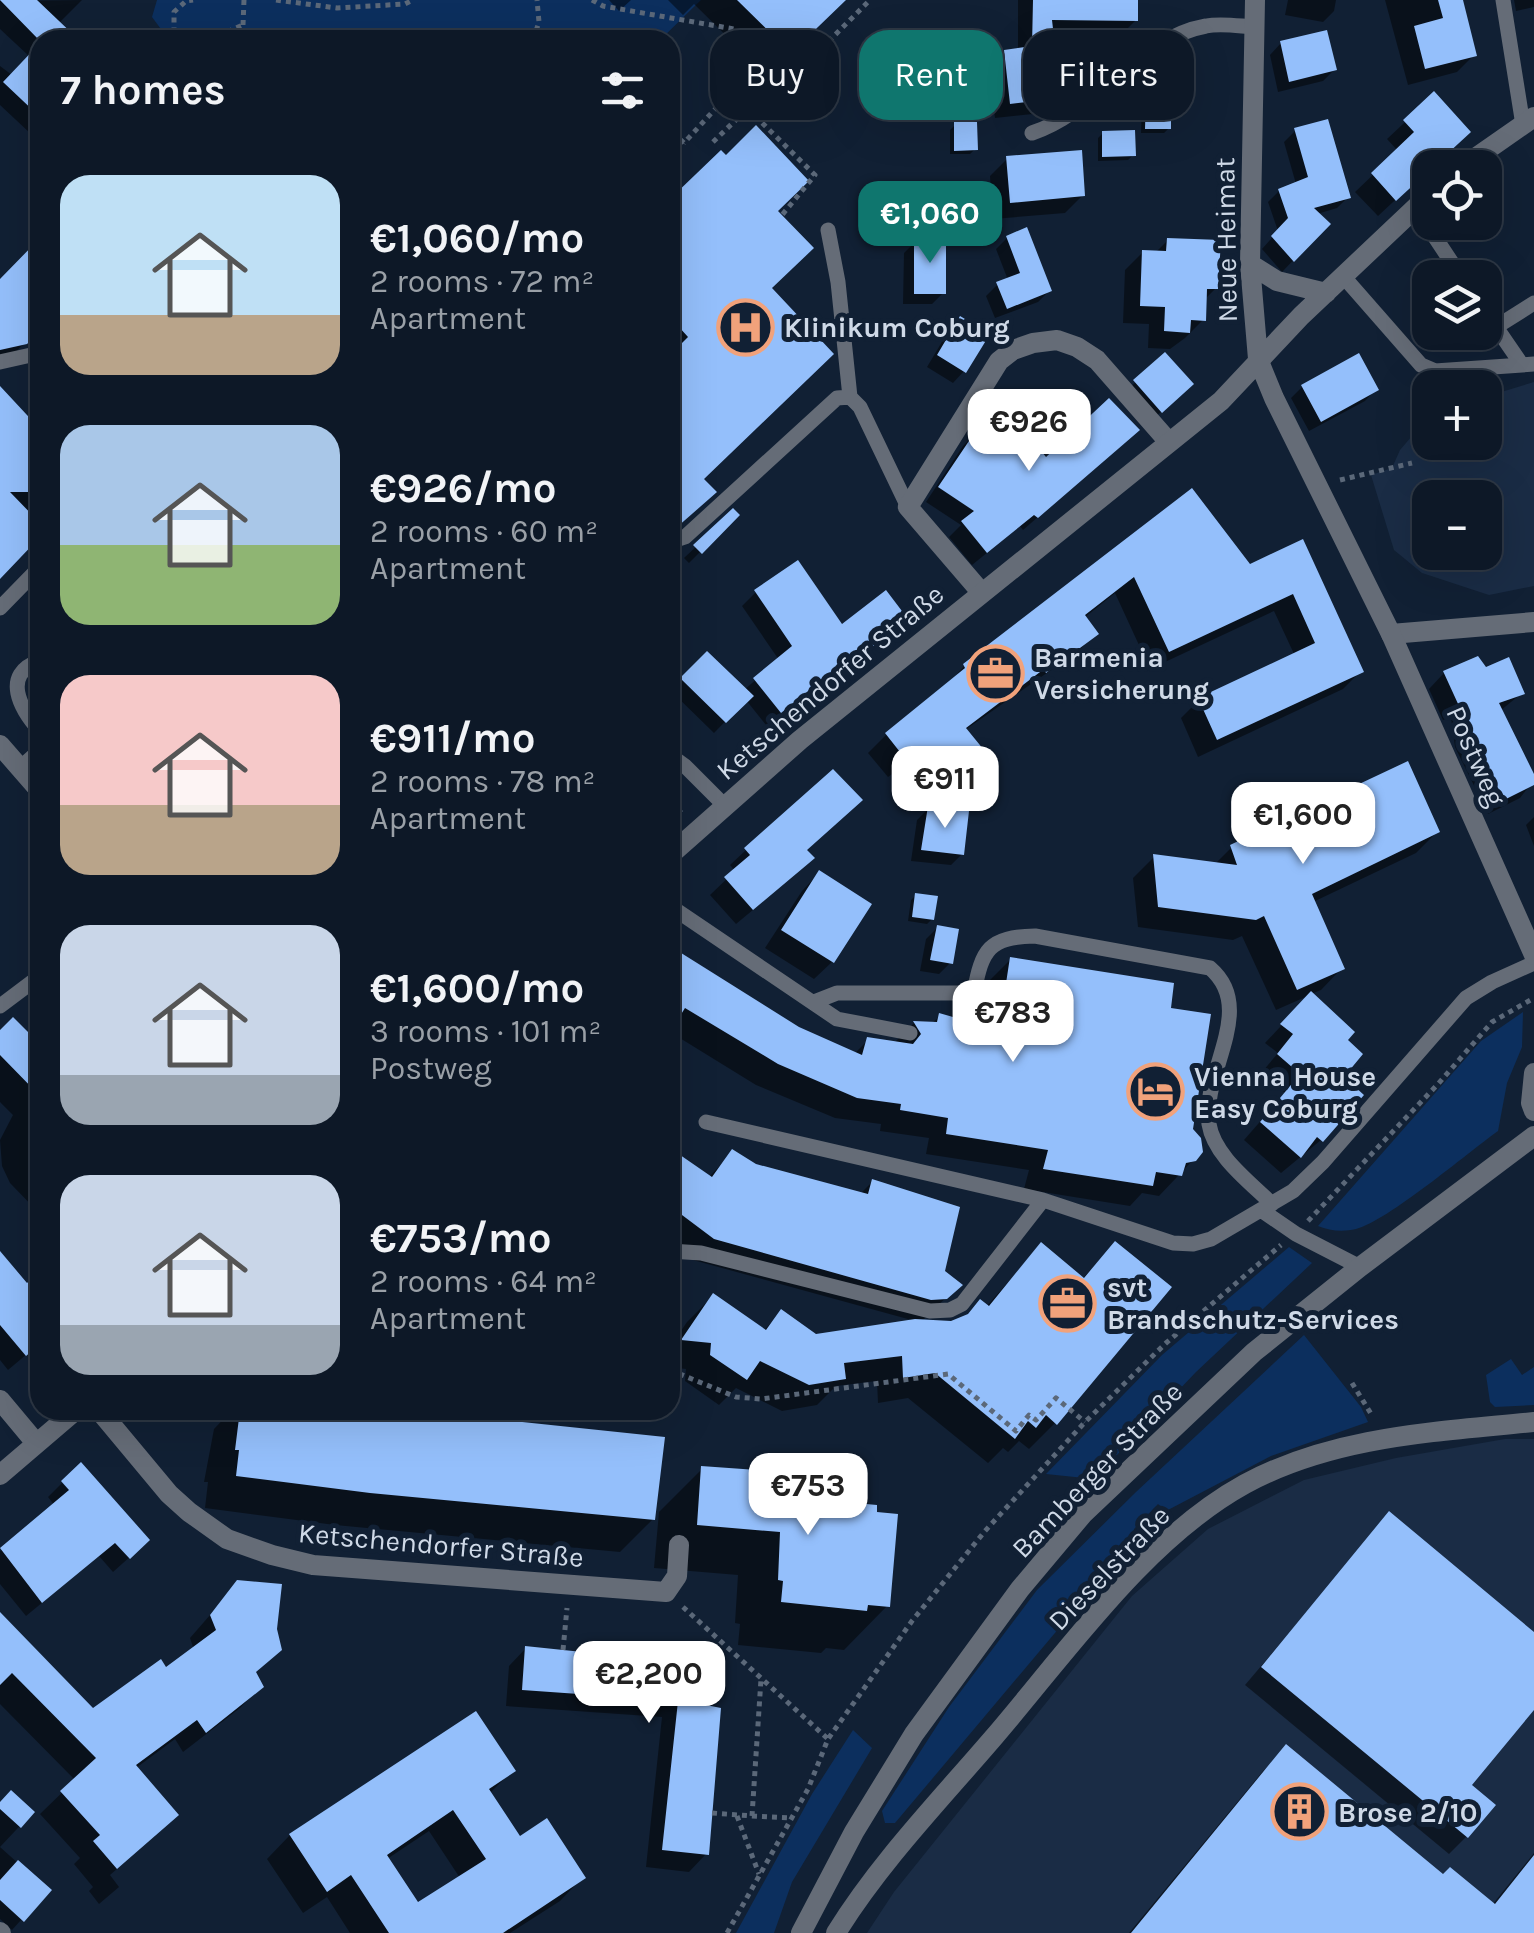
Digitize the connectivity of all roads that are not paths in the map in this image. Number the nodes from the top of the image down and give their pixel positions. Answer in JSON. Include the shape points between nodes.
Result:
{"nodes":[{"id":1,"x":1255,"y":0,"type":"edge"},
{"id":2,"x":1503,"y":0,"type":"edge"},
{"id":3,"x":1254,"y":27,"type":"junction"},
{"id":4,"x":1528,"y":121,"type":"edge"},
{"id":5,"x":1032,"y":134,"type":"dead end"},
{"id":6,"x":1487,"y":150,"type":"edge"},
{"id":7,"x":1412,"y":210,"type":"edge"},
{"id":8,"x":828,"y":230,"type":"dead end"},
{"id":9,"x":1250,"y":264,"type":"junction"},
{"id":10,"x":1343,"y":276,"type":"junction"},
{"id":11,"x":1326,"y":293,"type":"junction"},
{"id":12,"x":1534,"y":303,"type":"edge"},
{"id":13,"x":1502,"y":323,"type":"edge"},
{"id":14,"x":1502,"y":334,"type":"edge"},
{"id":15,"x":30,"y":355,"type":"edge"},
{"id":16,"x":1258,"y":359,"type":"junction"},
{"id":17,"x":0,"y":362,"type":"edge"},
{"id":18,"x":1528,"y":364,"type":"edge"},
{"id":19,"x":850,"y":397,"type":"junction"},
{"id":20,"x":1168,"y":441,"type":"junction"},
{"id":21,"x":908,"y":507,"type":"junction"},
{"id":22,"x":680,"y":539,"type":"edge"},
{"id":23,"x":30,"y":577,"type":"edge"},
{"id":24,"x":982,"y":592,"type":"junction"},
{"id":25,"x":0,"y":608,"type":"edge"},
{"id":26,"x":1534,"y":622,"type":"edge"},
{"id":27,"x":1391,"y":634,"type":"junction"},
{"id":28,"x":30,"y":666,"type":"edge"},
{"id":29,"x":30,"y":720,"type":"edge"},
{"id":30,"x":0,"y":745,"type":"edge"},
{"id":31,"x":30,"y":759,"type":"edge"},
{"id":32,"x":680,"y":762,"type":"edge"},
{"id":33,"x":20,"y":768,"type":"junction"},
{"id":34,"x":30,"y":779,"type":"edge"},
{"id":35,"x":724,"y":805,"type":"junction"},
{"id":36,"x":680,"y":847,"type":"edge"},
{"id":37,"x":680,"y":913,"type":"edge"},
{"id":38,"x":1534,"y":955,"type":"edge"},
{"id":39,"x":1534,"y":963,"type":"edge"},
{"id":40,"x":30,"y":984,"type":"edge"},
{"id":41,"x":814,"y":1002,"type":"junction"},
{"id":42,"x":0,"y":1006,"type":"edge"},
{"id":43,"x":910,"y":1032,"type":"dead end"},
{"id":44,"x":1534,"y":1073,"type":"edge"},
{"id":45,"x":1534,"y":1110,"type":"edge"},
{"id":46,"x":706,"y":1122,"type":"dead end"},
{"id":47,"x":1534,"y":1136,"type":"edge"},
{"id":48,"x":1043,"y":1200,"type":"junction"},
{"id":49,"x":1266,"y":1207,"type":"junction"},
{"id":50,"x":680,"y":1252,"type":"edge"},
{"id":51,"x":1360,"y":1266,"type":"junction"},
{"id":52,"x":0,"y":1400,"type":"edge"},
{"id":53,"x":64,"y":1420,"type":"edge"},
{"id":54,"x":106,"y":1420,"type":"edge"},
{"id":55,"x":1534,"y":1422,"type":"edge"},
{"id":56,"x":36,"y":1443,"type":"junction"},
{"id":57,"x":0,"y":1476,"type":"edge"},
{"id":58,"x":679,"y":1545,"type":"dead end"},
{"id":59,"x":801,"y":1933,"type":"edge"},
{"id":60,"x":836,"y":1933,"type":"edge"}],
"edges":[{"from":1,"to":3,"type":"street","name":"Neue Heimat"},
{"from":2,"to":4,"type":"lane"},
{"from":3,"to":5,"type":"lane","via":[[1208,25],[1179,34],[1058,125]]},
{"from":3,"to":9,"type":"street","name":"Neue Heimat"},
{"from":4,"to":6,"type":"street"},
{"from":7,"to":10,"type":"street","name":"Ketschendorfer Straße"},
{"from":8,"to":19,"type":"lane"},
{"from":9,"to":11,"type":"street","via":[[1277,282]]},
{"from":9,"to":16,"type":"street","name":"Neue Heimat"},
{"from":10,"to":11,"type":"street","name":"Ketschendorfer Straße"},
{"from":10,"to":18,"type":"lane","via":[[1420,365],[1434,372]]},
{"from":11,"to":16,"type":"street","name":"Ketschendorfer Straße"},
{"from":12,"to":13,"type":"lane"},
{"from":14,"to":18,"type":"lane"},
{"from":15,"to":17,"type":"lane"},
{"from":16,"to":20,"type":"street","name":"Ketschendorfer Straße","via":[[1222,400]]},
{"from":16,"to":27,"type":"street","name":"Postweg"},
{"from":19,"to":21,"type":"lane"},
{"from":19,"to":22,"type":"lane","via":[[836,398]]},
{"from":20,"to":21,"type":"street","via":[[1097,360],[1057,340],[1033,343],[999,361]]},
{"from":20,"to":24,"type":"street","name":"Ketschendorfer Straße"},
{"from":21,"to":24,"type":"street","name":"Ketschendorfer Straße"},
{"from":23,"to":25,"type":"lane"},
{"from":24,"to":35,"type":"street","name":"Ketschendorfer Straße"},
{"from":26,"to":27,"type":"street"},
{"from":27,"to":38,"type":"street","name":"Postweg"},
{"from":28,"to":29,"type":"lane","via":[[16,686]]},
{"from":30,"to":33,"type":"street"},
{"from":31,"to":33,"type":"lane"},
{"from":32,"to":35,"type":"lane"},
{"from":33,"to":34,"type":"street"},
{"from":35,"to":36,"type":"street","name":"Ketschendorfer Straße"},
{"from":37,"to":41,"type":"lane"},
{"from":39,"to":49,"type":"lane","via":[[1466,998],[1324,1162]]},
{"from":40,"to":42,"type":"lane"},
{"from":41,"to":43,"type":"lane","via":[[838,1019]]},
{"from":41,"to":49,"type":"lane","via":[[837,993],[974,993],[979,964],[992,945],[1008,937],[1035,936],[1210,968],[1228,991],[1230,1010],[1209,1124],[1219,1148]]},
{"from":44,"to":45,"type":"street"},
{"from":46,"to":48,"type":"lane"},
{"from":47,"to":51,"type":"street","name":"Bamberger Straße"},
{"from":48,"to":49,"type":"lane","via":[[1193,1244]]},
{"from":48,"to":50,"type":"lane","via":[[962,1304],[950,1310],[930,1311]]},
{"from":49,"to":51,"type":"lane","via":[[1296,1234]]},
{"from":51,"to":59,"type":"street","name":"Bamberger Straße","via":[[1254,1352],[1048,1553],[904,1750]]},
{"from":52,"to":56,"type":"street"},
{"from":53,"to":56,"type":"street"},
{"from":54,"to":58,"type":"street","name":"Ketschendorfer Straße","via":[[169,1494],[202,1521],[228,1539],[314,1566],[666,1592],[677,1576]]},
{"from":55,"to":60,"type":"street","name":"Dieselstraße","via":[[1398,1435],[1322,1453],[1246,1484],[1200,1514],[1104,1608],[889,1860]]},
{"from":56,"to":57,"type":"street"}]}
